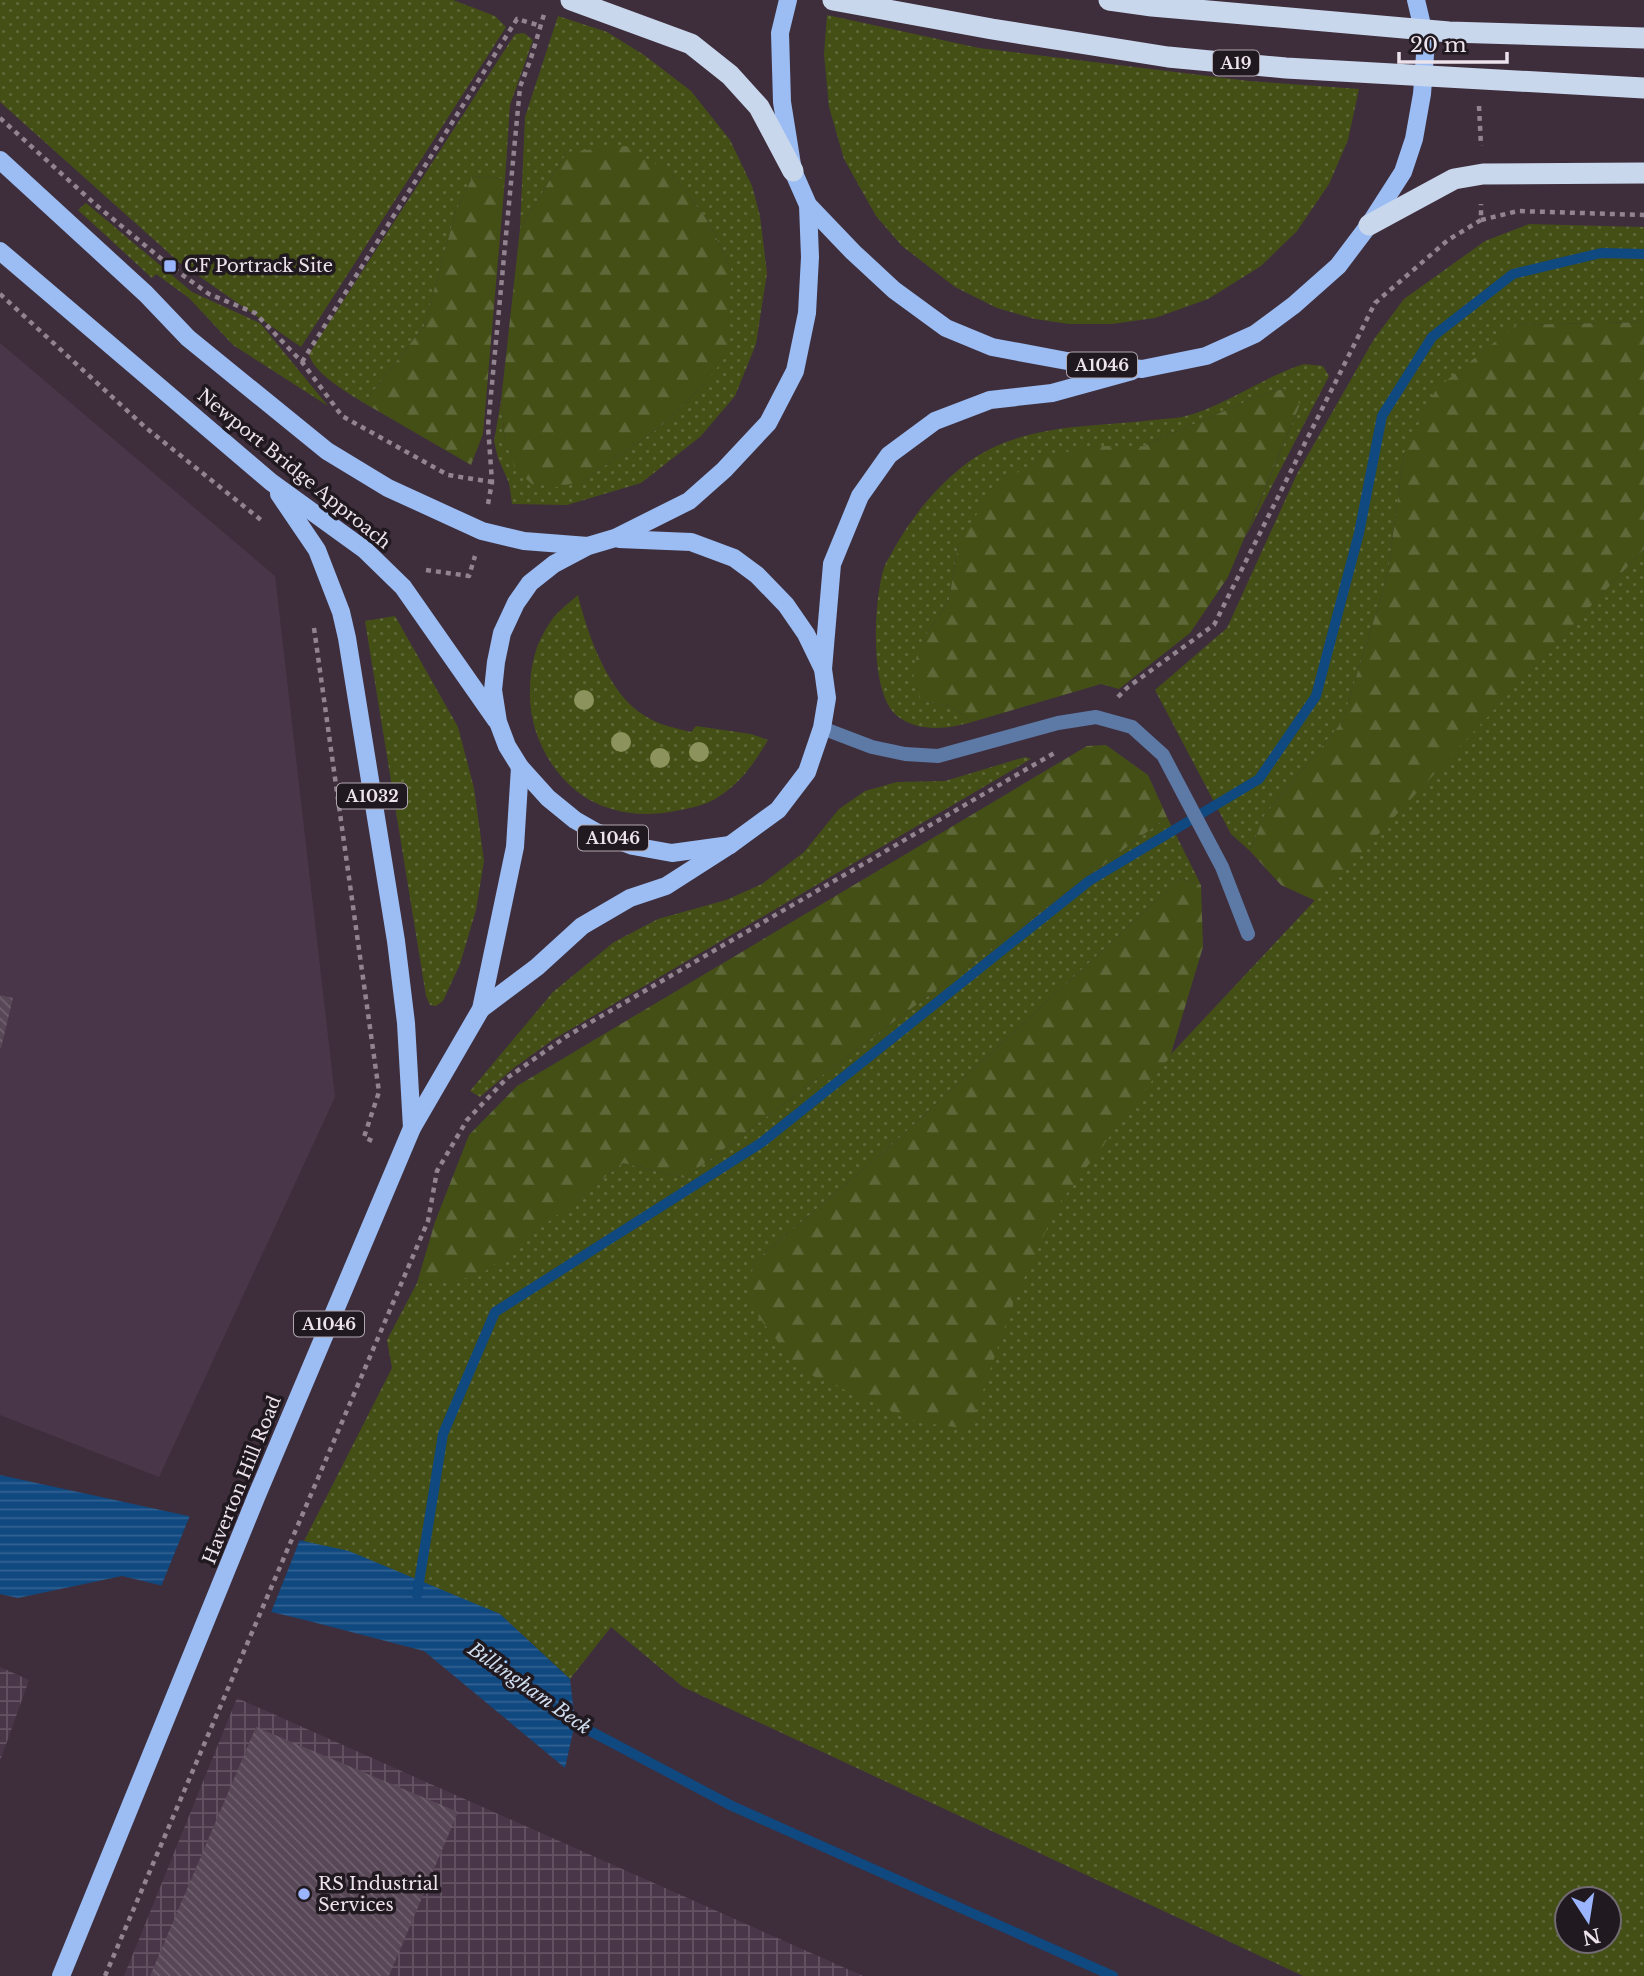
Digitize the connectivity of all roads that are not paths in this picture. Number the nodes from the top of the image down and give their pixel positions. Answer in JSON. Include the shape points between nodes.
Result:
{"nodes":[{"id":1,"x":571,"y":0,"type":"edge"},
{"id":2,"x":788,"y":0,"type":"edge"},
{"id":3,"x":833,"y":0,"type":"edge"},
{"id":4,"x":1109,"y":0,"type":"edge"},
{"id":5,"x":1416,"y":0,"type":"edge"},
{"id":6,"x":1644,"y":38,"type":"edge"},
{"id":7,"x":1644,"y":88,"type":"edge"},
{"id":8,"x":0,"y":160,"type":"edge"},
{"id":9,"x":793,"y":171,"type":"junction"},
{"id":10,"x":1644,"y":173,"type":"edge"},
{"id":11,"x":808,"y":205,"type":"junction"},
{"id":12,"x":1369,"y":225,"type":"junction"},
{"id":13,"x":0,"y":251,"type":"edge"},
{"id":14,"x":1142,"y":369,"type":"junction"},
{"id":15,"x":271,"y":482,"type":"junction"},
{"id":16,"x":615,"y":538,"type":"junction"},
{"id":17,"x":587,"y":546,"type":"junction"},
{"id":18,"x":823,"y":669,"type":"junction"},
{"id":19,"x":498,"y":722,"type":"junction"},
{"id":20,"x":822,"y":728,"type":"junction"},
{"id":21,"x":520,"y":767,"type":"junction"},
{"id":22,"x":730,"y":845,"type":"junction"},
{"id":23,"x":1248,"y":934,"type":"dead end"},
{"id":24,"x":481,"y":1009,"type":"junction"},
{"id":25,"x":412,"y":1128,"type":"junction"},
{"id":26,"x":61,"y":1976,"type":"edge"}],
"edges":[{"from":1,"to":9,"type":"highway","via":[[691,44],[730,75],[759,107]]},
{"from":2,"to":9,"type":"main road","number":"A1046","via":[[780,47],[782,102]]},
{"from":3,"to":7,"type":"highway","number":"A19","bridge":true,"via":[[1168,57]]},
{"from":4,"to":6,"type":"highway","bridge":true,"via":[[1449,32]]},
{"from":5,"to":12,"type":"main road","number":"A1046","via":[[1426,42],[1414,139],[1403,172]]},
{"from":8,"to":17,"type":"main road","name":"Newport Bridge Approach","via":[[188,338],[327,451],[388,488],[482,531],[524,541]]},
{"from":9,"to":11,"type":"main road","number":"A1046"},
{"from":10,"to":12,"type":"highway","via":[[1483,174],[1454,179]]},
{"from":11,"to":14,"type":"main road","number":"A1046","via":[[894,290],[946,328],[992,347]]},
{"from":11,"to":16,"type":"main road","number":"A1046","via":[[807,313],[795,371],[768,423],[688,501]]},
{"from":12,"to":14,"type":"main road","number":"A1046","via":[[1338,265],[1255,334],[1206,356]]},
{"from":13,"to":15,"type":"main road","name":"Newport Bridge Approach","number":"A1032"},
{"from":14,"to":18,"type":"main road","number":"A1046","via":[[1052,393],[990,400],[935,421],[889,455],[860,496],[832,564]]},
{"from":15,"to":19,"type":"main road","name":"Newport Bridge Approach","number":"A1032","via":[[365,550],[403,587]]},
{"from":15,"to":25,"type":"main road","number":"A1032","via":[[317,550],[347,638],[396,941]]},
{"from":16,"to":17,"type":"main road","number":"A1046"},
{"from":16,"to":18,"type":"main road","number":"A1046","via":[[691,542],[734,558],[786,605]]},
{"from":17,"to":19,"type":"main road","number":"A1046","via":[[530,583],[516,603],[502,633],[496,662]]},
{"from":18,"to":20,"type":"main road","number":"A1046","via":[[827,698]]},
{"from":19,"to":21,"type":"main road","number":"A1046"},
{"from":20,"to":22,"type":"main road","number":"A1046","via":[[807,772],[778,810]]},
{"from":20,"to":23,"type":"lane","via":[[872,747],[938,756],[1096,717],[1132,727],[1163,755],[1222,867]]},
{"from":21,"to":22,"type":"main road","number":"A1046","via":[[575,820],[633,846],[672,853]]},
{"from":21,"to":24,"type":"main road","name":"Haverton Hill Road","number":"A1046","via":[[515,847]]},
{"from":22,"to":24,"type":"main road","name":"Haverton Hill Road","number":"A1046","via":[[666,886],[630,898],[582,926]]},
{"from":24,"to":25,"type":"main road","name":"Haverton Hill Road","number":"A1046"},
{"from":25,"to":26,"type":"main road","name":"Haverton Hill Road","number":"A1046"}]}
